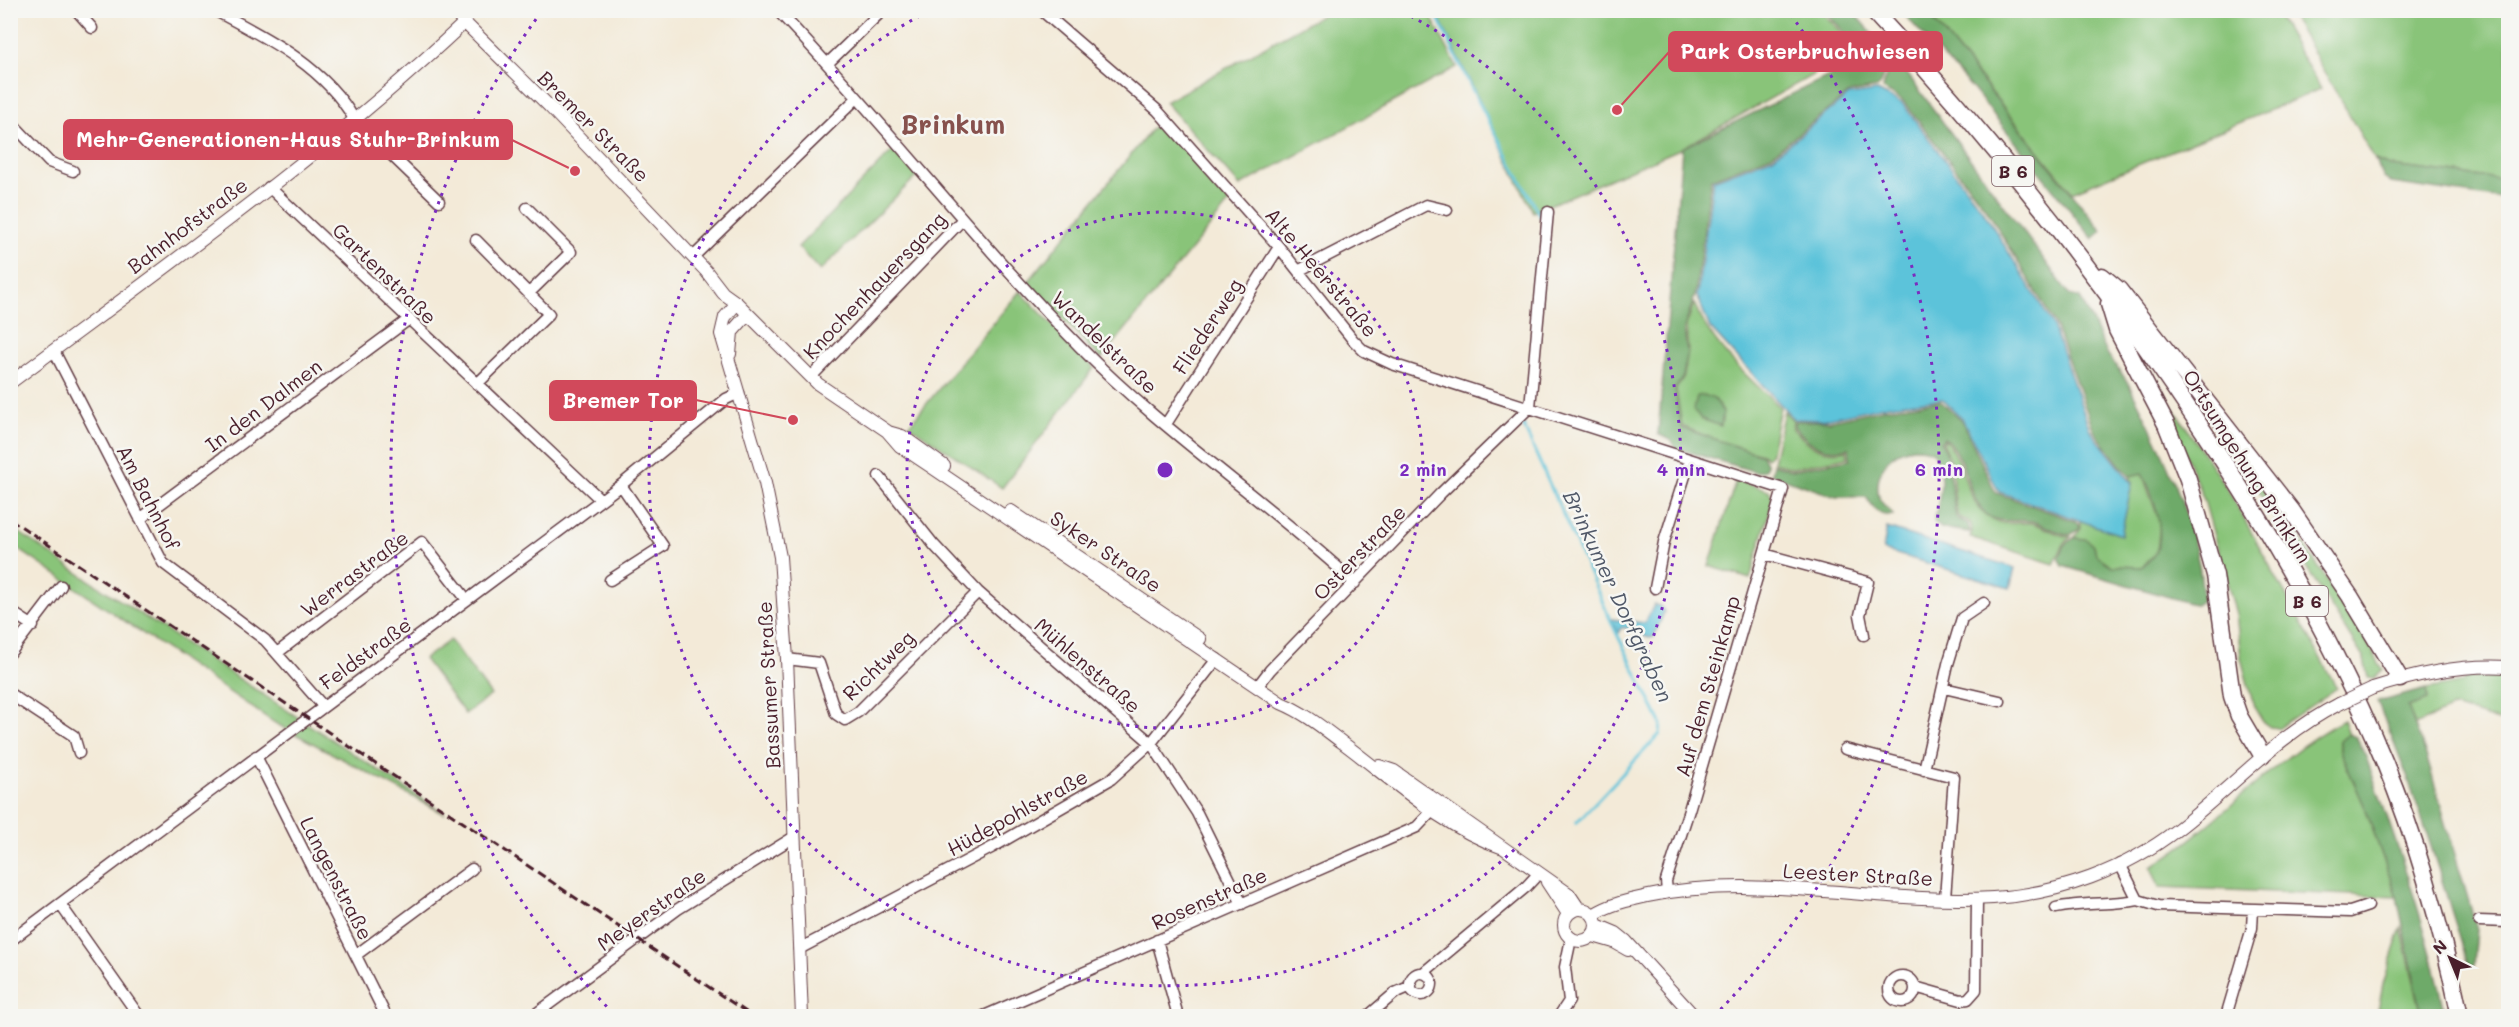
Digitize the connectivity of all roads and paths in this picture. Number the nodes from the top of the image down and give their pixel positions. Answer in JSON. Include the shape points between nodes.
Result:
{"nodes":[{"id":1,"x":76,"y":10,"type":"edge"},
{"id":2,"x":214,"y":10,"type":"edge"},
{"id":3,"x":452,"y":10,"type":"edge"},
{"id":4,"x":777,"y":10,"type":"edge"},
{"id":5,"x":883,"y":10,"type":"edge"},
{"id":6,"x":1872,"y":10,"type":"edge"},
{"id":7,"x":1044,"y":11,"type":"edge"},
{"id":8,"x":464,"y":23,"type":"junction"},
{"id":9,"x":92,"y":28,"type":"dead end"},
{"id":10,"x":828,"y":63,"type":"junction"},
{"id":11,"x":856,"y":99,"type":"junction"},
{"id":12,"x":354,"y":119,"type":"junction"},
{"id":13,"x":10,"y":121,"type":"edge"},
{"id":14,"x":73,"y":171,"type":"dead end"},
{"id":15,"x":269,"y":187,"type":"junction"},
{"id":16,"x":439,"y":201,"type":"dead end"},
{"id":17,"x":527,"y":208,"type":"dead end"},
{"id":18,"x":1447,"y":210,"type":"dead end"},
{"id":19,"x":1548,"y":212,"type":"dead end"},
{"id":20,"x":963,"y":219,"type":"junction"},
{"id":21,"x":476,"y":240,"type":"dead end"},
{"id":22,"x":1279,"y":247,"type":"junction"},
{"id":23,"x":693,"y":256,"type":"junction"},
{"id":24,"x":2084,"y":261,"type":"junction"},
{"id":25,"x":1298,"y":271,"type":"junction"},
{"id":26,"x":2106,"y":291,"type":"junction"},
{"id":27,"x":529,"y":293,"type":"junction"},
{"id":28,"x":737,"y":303,"type":"junction"},
{"id":29,"x":748,"y":314,"type":"junction"},
{"id":30,"x":408,"y":320,"type":"junction"},
{"id":31,"x":54,"y":351,"type":"junction"},
{"id":32,"x":730,"y":358,"type":"junction"},
{"id":33,"x":811,"y":377,"type":"junction"},
{"id":34,"x":10,"y":383,"type":"edge"},
{"id":35,"x":477,"y":384,"type":"junction"},
{"id":36,"x":739,"y":393,"type":"junction"},
{"id":37,"x":1530,"y":407,"type":"junction"},
{"id":38,"x":1166,"y":424,"type":"junction"},
{"id":39,"x":887,"y":432,"type":"junction"},
{"id":40,"x":1690,"y":460,"type":"junction"},
{"id":41,"x":879,"y":476,"type":"dead end"},
{"id":42,"x":621,"y":485,"type":"junction"},
{"id":43,"x":1783,"y":489,"type":"joint"},
{"id":44,"x":601,"y":500,"type":"junction"},
{"id":45,"x":140,"y":519,"type":"junction"},
{"id":46,"x":1764,"y":554,"type":"junction"},
{"id":47,"x":610,"y":580,"type":"dead end"},
{"id":48,"x":1355,"y":583,"type":"junction"},
{"id":49,"x":61,"y":586,"type":"dead end"},
{"id":50,"x":1654,"y":588,"type":"dead end"},
{"id":51,"x":978,"y":592,"type":"junction"},
{"id":52,"x":467,"y":600,"type":"junction"},
{"id":53,"x":1984,"y":603,"type":"dead end"},
{"id":54,"x":10,"y":611,"type":"edge"},
{"id":55,"x":33,"y":626,"type":"junction"},
{"id":56,"x":1864,"y":635,"type":"dead end"},
{"id":57,"x":10,"y":653,"type":"edge"},
{"id":58,"x":277,"y":653,"type":"junction"},
{"id":59,"x":788,"y":659,"type":"junction"},
{"id":60,"x":1217,"y":659,"type":"junction"},
{"id":61,"x":2508,"y":667,"type":"edge"},
{"id":62,"x":2400,"y":679,"type":"junction"},
{"id":63,"x":1260,"y":684,"type":"junction"},
{"id":64,"x":1944,"y":688,"type":"junction"},
{"id":65,"x":10,"y":694,"type":"edge"},
{"id":66,"x":2000,"y":701,"type":"dead end"},
{"id":67,"x":323,"y":706,"type":"junction"},
{"id":68,"x":1151,"y":743,"type":"junction"},
{"id":69,"x":1845,"y":749,"type":"dead end"},
{"id":70,"x":79,"y":753,"type":"dead end"},
{"id":71,"x":2262,"y":755,"type":"junction"},
{"id":72,"x":255,"y":756,"type":"junction"},
{"id":73,"x":1924,"y":770,"type":"junction"},
{"id":74,"x":1437,"y":806,"type":"junction"},
{"id":75,"x":794,"y":837,"type":"junction"},
{"id":76,"x":2120,"y":864,"type":"junction"},
{"id":77,"x":472,"y":869,"type":"dead end"},
{"id":78,"x":1539,"y":873,"type":"junction"},
{"id":79,"x":1667,"y":892,"type":"junction"},
{"id":80,"x":1945,"y":898,"type":"junction"},
{"id":81,"x":1977,"y":899,"type":"junction"},
{"id":82,"x":2138,"y":900,"type":"junction"},
{"id":83,"x":60,"y":904,"type":"junction"},
{"id":84,"x":1242,"y":904,"type":"junction"},
{"id":85,"x":2368,"y":906,"type":"dead end"},
{"id":86,"x":2056,"y":908,"type":"dead end"},
{"id":87,"x":2253,"y":909,"type":"junction"},
{"id":88,"x":1573,"y":911,"type":"junction"},
{"id":89,"x":2479,"y":921,"type":"dead end"},
{"id":90,"x":2508,"y":922,"type":"edge"},
{"id":91,"x":1594,"y":925,"type":"junction"},
{"id":92,"x":1571,"y":939,"type":"junction"},
{"id":93,"x":1157,"y":940,"type":"junction"},
{"id":94,"x":10,"y":941,"type":"edge"},
{"id":95,"x":799,"y":949,"type":"junction"},
{"id":96,"x":356,"y":955,"type":"junction"},
{"id":97,"x":1423,"y":973,"type":"junction"},
{"id":98,"x":1411,"y":986,"type":"junction"},
{"id":99,"x":1915,"y":987,"type":"dead end"},
{"id":100,"x":1562,"y":1015,"type":"edge"},
{"id":101,"x":139,"y":1017,"type":"edge"},
{"id":102,"x":386,"y":1017,"type":"edge"},
{"id":103,"x":533,"y":1017,"type":"edge"},
{"id":104,"x":802,"y":1017,"type":"edge"},
{"id":105,"x":984,"y":1017,"type":"edge"},
{"id":106,"x":1178,"y":1017,"type":"edge"},
{"id":107,"x":1368,"y":1017,"type":"edge"},
{"id":108,"x":1694,"y":1017,"type":"edge"},
{"id":109,"x":2226,"y":1017,"type":"edge"},
{"id":110,"x":2460,"y":1017,"type":"edge"}],
"edges":[{"from":1,"to":9,"type":"street"},
{"from":2,"to":12,"type":"street","via":[[294,55],[346,104]]},
{"from":3,"to":8,"type":"street","name":"Bremer Straße"},
{"from":4,"to":10,"type":"street","name":"Wandelstraße"},
{"from":5,"to":10,"type":"street"},
{"from":6,"to":24,"type":"highway","name":"Ortsumgehung Brinkum","number":"B 6","via":[[1983,135]]},
{"from":7,"to":22,"type":"street","name":"Alte Heerstraße","via":[[1151,103]]},
{"from":8,"to":12,"type":"street","name":"Bahnhofstraße"},
{"from":8,"to":23,"type":"street","name":"Bremer Straße"},
{"from":10,"to":11,"type":"street","name":"Wandelstraße"},
{"from":11,"to":20,"type":"street","name":"Wandelstraße"},
{"from":11,"to":23,"type":"street"},
{"from":12,"to":15,"type":"street","name":"Bahnhofstraße"},
{"from":12,"to":16,"type":"street"},
{"from":13,"to":14,"type":"street","via":[[48,162]]},
{"from":15,"to":30,"type":"street","name":"Gartenstraße"},
{"from":15,"to":31,"type":"street","name":"Bahnhofstraße"},
{"from":17,"to":27,"type":"street","via":[[571,252]]},
{"from":18,"to":25,"type":"street","via":[[1426,205]]},
{"from":19,"to":37,"type":"street"},
{"from":20,"to":33,"type":"street","name":"Knochenhauersgang"},
{"from":20,"to":38,"type":"street","name":"Wandelstraße","via":[[1080,347]]},
{"from":21,"to":27,"type":"street"},
{"from":22,"to":25,"type":"street","name":"Alte Heerstraße"},
{"from":22,"to":38,"type":"street","name":"Fliederweg"},
{"from":23,"to":28,"type":"street","name":"Bremer Straße","via":[[723,293]]},
{"from":24,"to":26,"type":"highway","name":"Ortsumgehung Brinkum","number":"B 6"},
{"from":24,"to":62,"type":"highway","number":"B 6","via":[[2119,290],[2236,437],[2350,596]]},
{"from":25,"to":37,"type":"street","name":"Alte Heerstraße","via":[[1364,351],[1392,364]]},
{"from":26,"to":71,"type":"highway","number":"B 6","via":[[2117,330],[2166,424],[2188,479],[2215,576],[2232,696]]},
{"from":26,"to":110,"type":"highway","name":"Ortsumgehung Brinkum","number":"B 6","via":[[2181,396],[2241,490],[2341,666],[2385,765],[2420,864],[2444,943]]},
{"from":27,"to":35,"type":"street","via":[[549,314]]},
{"from":28,"to":29,"type":"street","name":"Syker Straße"},
{"from":28,"to":32,"type":"street","name":"Bassumer Straße","via":[[721,328]]},
{"from":29,"to":32,"type":"street","name":"Bassumer Straße","via":[[732,332]]},
{"from":29,"to":33,"type":"street","name":"Syker Straße"},
{"from":30,"to":35,"type":"street","name":"Gartenstraße"},
{"from":30,"to":45,"type":"street","name":"In den Dalmen"},
{"from":31,"to":34,"type":"street","name":"Bahnhofstraße"},
{"from":31,"to":45,"type":"street","name":"Am Bahnhof"},
{"from":32,"to":36,"type":"street","name":"Bassumer Straße"},
{"from":33,"to":39,"type":"street","name":"Syker Straße"},
{"from":35,"to":44,"type":"street","name":"Gartenstraße"},
{"from":36,"to":42,"type":"street","name":"Feldstraße","via":[[726,399]]},
{"from":36,"to":59,"type":"street","name":"Bassumer Straße","via":[[778,546]]},
{"from":37,"to":40,"type":"street","name":"Alte Heerstraße"},
{"from":37,"to":48,"type":"street","name":"Osterstraße"},
{"from":38,"to":48,"type":"street","name":"Wandelstraße"},
{"from":39,"to":60,"type":"street","name":"Syker Straße","via":[[900,446]]},
{"from":39,"to":63,"type":"street","name":"Syker Straße","via":[[903,436]]},
{"from":40,"to":43,"type":"street","name":"Alte Heerstraße"},
{"from":40,"to":50,"type":"street"},
{"from":41,"to":51,"type":"street","name":"Mühlenstraße"},
{"from":42,"to":44,"type":"street","name":"Feldstraße"},
{"from":42,"to":47,"type":"street","via":[[663,546]]},
{"from":43,"to":46,"type":"street","name":"Auf dem Steinkamp"},
{"from":44,"to":52,"type":"street","name":"Feldstraße"},
{"from":45,"to":58,"type":"street","name":"Am Bahnhof","via":[[163,564],[243,622]]},
{"from":46,"to":56,"type":"street","via":[[1868,582],[1860,615]]},
{"from":46,"to":79,"type":"street","name":"Auf dem Steinkamp","via":[[1666,881]]},
{"from":48,"to":63,"type":"street","name":"Osterstraße"},
{"from":49,"to":55,"type":"street"},
{"from":51,"to":59,"type":"street","name":"Richtweg","via":[[858,712],[845,720],[836,714],[819,663]]},
{"from":51,"to":68,"type":"street","name":"Mühlenstraße"},
{"from":52,"to":58,"type":"street","name":"Werrastraße","via":[[422,542]]},
{"from":52,"to":67,"type":"street","name":"Feldstraße"},
{"from":53,"to":64,"type":"street","via":[[1962,618],[1947,664]]},
{"from":54,"to":55,"type":"street"},
{"from":55,"to":57,"type":"street"},
{"from":58,"to":67,"type":"street","name":"Am Bahnhof"},
{"from":59,"to":75,"type":"street","name":"Bassumer Straße"},
{"from":60,"to":63,"type":"street","name":"Syker Straße"},
{"from":60,"to":68,"type":"street","name":"Hüdepohlstraße"},
{"from":61,"to":62,"type":"street","name":"Leester Straße","via":[[2450,669]]},
{"from":62,"to":71,"type":"street","name":"Leester Straße","bridge":true,"via":[[2338,704],[2300,725]]},
{"from":63,"to":74,"type":"street","name":"Syker Straße","via":[[1281,703],[1298,710]]},
{"from":64,"to":66,"type":"street"},
{"from":64,"to":73,"type":"street"},
{"from":65,"to":70,"type":"street","via":[[74,736]]},
{"from":67,"to":72,"type":"street","name":"Feldstraße"},
{"from":68,"to":84,"type":"street","name":"Mühlenstraße","via":[[1197,813]]},
{"from":68,"to":95,"type":"street","name":"Hüdepohlstraße","via":[[1089,794]]},
{"from":69,"to":73,"type":"street"},
{"from":71,"to":76,"type":"street","name":"Leester Straße","via":[[2179,829]]},
{"from":72,"to":83,"type":"street","name":"Feldstraße"},
{"from":72,"to":96,"type":"street","name":"Langenstraße"},
{"from":73,"to":80,"type":"street","via":[[1954,777]]},
{"from":74,"to":78,"type":"street","name":"Syker Straße","via":[[1474,838],[1502,847]]},
{"from":74,"to":84,"type":"street","name":"Rosenstraße","via":[[1417,827]]},
{"from":75,"to":95,"type":"street","name":"Bassumer Straße"},
{"from":75,"to":103,"type":"street","name":"Meyerstraße","via":[[678,909]]},
{"from":76,"to":81,"type":"street","name":"Leester Straße","via":[[2042,892]]},
{"from":76,"to":82,"type":"street"},
{"from":77,"to":96,"type":"street"},
{"from":78,"to":88,"type":"street","name":"Syker Straße"},
{"from":78,"to":97,"type":"street"},
{"from":79,"to":80,"type":"street","name":"Leester Straße","via":[[1725,888]]},
{"from":79,"to":91,"type":"street","name":"Leester Straße","via":[[1605,907]]},
{"from":80,"to":81,"type":"street","name":"Leester Straße"},
{"from":81,"to":99,"type":"street","via":[[1976,990],[1968,999],[1961,1000]]},
{"from":82,"to":86,"type":"street"},
{"from":82,"to":87,"type":"street","via":[[2196,909]]},
{"from":83,"to":94,"type":"street","name":"Feldstraße"},
{"from":83,"to":101,"type":"street"},
{"from":84,"to":93,"type":"street","name":"Rosenstraße"},
{"from":85,"to":87,"type":"street","via":[[2350,912]]},
{"from":87,"to":109,"type":"street","via":[[2252,928]]},
{"from":88,"to":91,"type":"street"},
{"from":88,"to":92,"type":"street","via":[[1563,928]]},
{"from":89,"to":90,"type":"street"},
{"from":91,"to":92,"type":"street","via":[[1586,941]]},
{"from":91,"to":108,"type":"street","via":[[1637,956]]},
{"from":92,"to":100,"type":"street","via":[[1564,968],[1569,1001]]},
{"from":93,"to":105,"type":"street","name":"Rosenstraße"},
{"from":93,"to":106,"type":"street"},
{"from":95,"to":104,"type":"street","name":"Bassumer Straße"},
{"from":96,"to":102,"type":"street","name":"Langenstraße"},
{"from":97,"to":98,"type":"street","via":[[1413,976]]},
{"from":97,"to":98,"type":"street","via":[[1432,982],[1428,992],[1418,994]]},
{"from":98,"to":107,"type":"street","via":[[1395,993]]}]}
